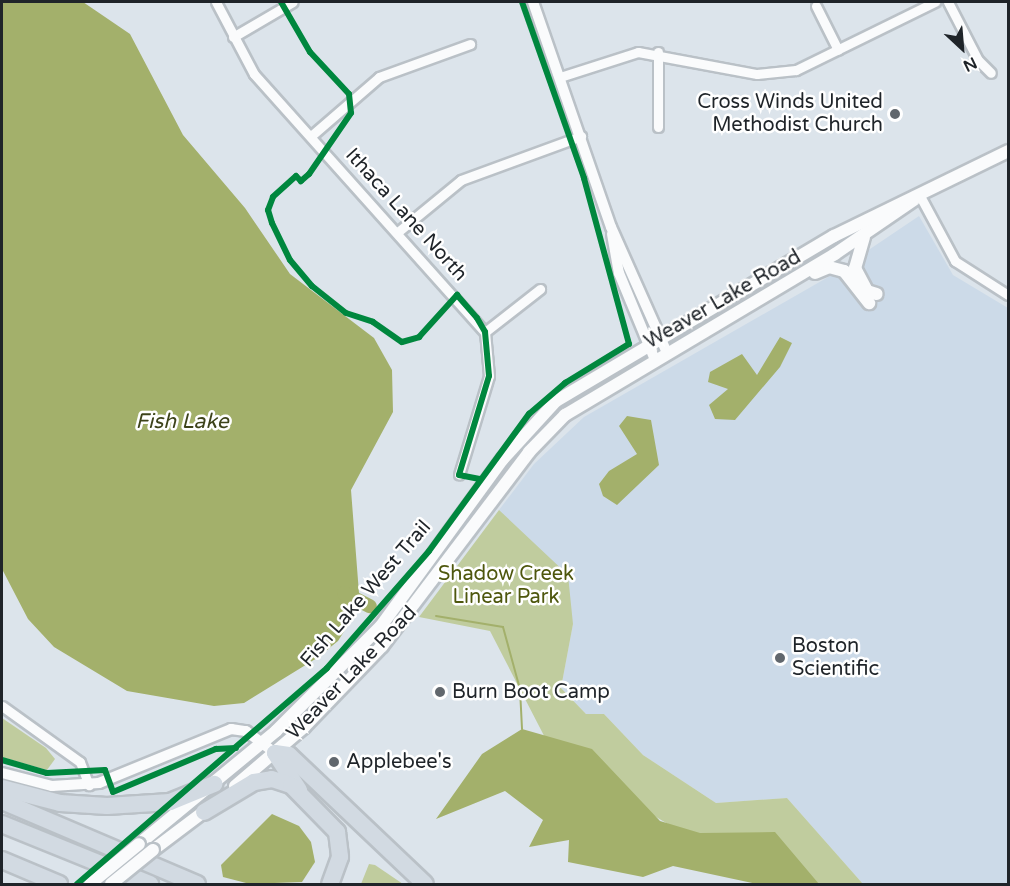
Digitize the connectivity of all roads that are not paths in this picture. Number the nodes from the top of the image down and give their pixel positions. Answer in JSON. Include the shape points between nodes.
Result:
{"nodes":[{"id":1,"x":216,"y":2,"type":"edge"},
{"id":2,"x":293,"y":2,"type":"edge"},
{"id":3,"x":533,"y":2,"type":"edge"},
{"id":4,"x":935,"y":2,"type":"edge"},
{"id":5,"x":948,"y":2,"type":"edge"},
{"id":6,"x":816,"y":6,"type":"dead end"},
{"id":7,"x":233,"y":37,"type":"junction"},
{"id":8,"x":470,"y":44,"type":"dead end"},
{"id":9,"x":838,"y":50,"type":"junction"},
{"id":10,"x":658,"y":52,"type":"junction"},
{"id":11,"x":991,"y":73,"type":"dead end"},
{"id":12,"x":560,"y":77,"type":"junction"},
{"id":13,"x":658,"y":127,"type":"dead end"},
{"id":14,"x":312,"y":136,"type":"junction"},
{"id":15,"x":581,"y":136,"type":"junction"},
{"id":16,"x":1008,"y":151,"type":"edge"},
{"id":17,"x":920,"y":196,"type":"junction"},
{"id":18,"x":399,"y":231,"type":"junction"},
{"id":19,"x":864,"y":237,"type":"junction"},
{"id":20,"x":783,"y":285,"type":"junction"},
{"id":21,"x":540,"y":288,"type":"dead end"},
{"id":22,"x":1007,"y":291,"type":"edge"},
{"id":23,"x":485,"y":332,"type":"junction"},
{"id":24,"x":655,"y":340,"type":"junction"},
{"id":25,"x":667,"y":353,"type":"junction"},
{"id":26,"x":655,"y":360,"type":"junction"},
{"id":27,"x":459,"y":475,"type":"dead end"},
{"id":28,"x":2,"y":706,"type":"edge"},
{"id":29,"x":269,"y":747,"type":"junction"},
{"id":30,"x":2,"y":773,"type":"edge"},
{"id":31,"x":214,"y":784,"type":"junction"},
{"id":32,"x":89,"y":785,"type":"junction"},
{"id":33,"x":2,"y":788,"type":"edge"},
{"id":34,"x":298,"y":790,"type":"junction"},
{"id":35,"x":2,"y":801,"type":"edge"},
{"id":36,"x":2,"y":810,"type":"edge"},
{"id":37,"x":204,"y":812,"type":"junction"},
{"id":38,"x":332,"y":821,"type":"junction"},
{"id":39,"x":2,"y":824,"type":"edge"},
{"id":40,"x":2,"y":860,"type":"edge"},
{"id":41,"x":59,"y":885,"type":"edge"},
{"id":42,"x":90,"y":885,"type":"edge"},
{"id":43,"x":111,"y":885,"type":"edge"},
{"id":44,"x":150,"y":885,"type":"edge"},
{"id":45,"x":175,"y":885,"type":"edge"},
{"id":46,"x":197,"y":885,"type":"edge"},
{"id":47,"x":330,"y":885,"type":"edge"},
{"id":48,"x":338,"y":885,"type":"edge"},
{"id":49,"x":425,"y":885,"type":"edge"}],
"edges":[{"from":1,"to":7,"type":"street","name":"Ithaca Lane North"},
{"from":2,"to":7,"type":"street"},
{"from":3,"to":12,"type":"street"},
{"from":4,"to":9,"type":"street"},
{"from":5,"to":11,"type":"street","via":[[978,60]]},
{"from":6,"to":9,"type":"street"},
{"from":7,"to":14,"type":"street","name":"Ithaca Lane North","via":[[249,67]]},
{"from":8,"to":14,"type":"street","via":[[379,77]]},
{"from":9,"to":10,"type":"street","via":[[776,74]]},
{"from":10,"to":12,"type":"street","via":[[620,55]]},
{"from":10,"to":13,"type":"street"},
{"from":12,"to":15,"type":"street"},
{"from":14,"to":18,"type":"street","name":"Ithaca Lane North"},
{"from":15,"to":18,"type":"street","via":[[461,180]]},
{"from":15,"to":24,"type":"street"},
{"from":16,"to":17,"type":"main road","name":"Weaver Lake Road"},
{"from":17,"to":19,"type":"main road","name":"Weaver Lake Road"},
{"from":17,"to":22,"type":"street","via":[[955,261]]},
{"from":17,"to":24,"type":"main road","name":"Weaver Lake Road","via":[[885,208]]},
{"from":18,"to":23,"type":"street","name":"Ithaca Lane North"},
{"from":19,"to":20,"type":"main road","name":"Weaver Lake Road"},
{"from":19,"to":20,"type":"main road","via":[[855,268],[873,299],[837,268]]},
{"from":20,"to":25,"type":"main road","name":"Weaver Lake Road"},
{"from":21,"to":23,"type":"street"},
{"from":23,"to":27,"type":"street","via":[[489,376]]},
{"from":24,"to":25,"type":"street"},
{"from":24,"to":26,"type":"street"},
{"from":24,"to":29,"type":"main road","name":"Weaver Lake Road","via":[[580,384],[536,419],[381,626]]},
{"from":25,"to":26,"type":"main road","name":"Weaver Lake Road"},
{"from":26,"to":29,"type":"main road","name":"Weaver Lake Road","via":[[583,401],[547,431],[417,605]]},
{"from":28,"to":32,"type":"street","via":[[81,762]]},
{"from":29,"to":31,"type":"main road","name":"Weaver Lake Road"},
{"from":29,"to":32,"type":"street","via":[[246,731],[219,730],[135,772]]},
{"from":29,"to":34,"type":"highway"},
{"from":29,"to":37,"type":"main road","name":"Weaver Lake Road"},
{"from":29,"to":49,"type":"highway","via":[[289,755]]},
{"from":30,"to":32,"type":"street","via":[[52,786]]},
{"from":31,"to":33,"type":"highway","via":[[170,802],[107,806],[60,803]]},
{"from":31,"to":42,"type":"main road","name":"Weaver Lake Road","bridge":true},
{"from":34,"to":37,"type":"highway","via":[[285,782],[260,780]]},
{"from":34,"to":38,"type":"highway"},
{"from":35,"to":46,"type":"highway"},
{"from":36,"to":45,"type":"highway"},
{"from":37,"to":43,"type":"main road","name":"Weaver Lake Road","bridge":true},
{"from":38,"to":47,"type":"highway","via":[[340,844]]},
{"from":38,"to":48,"type":"highway","via":[[345,837],[347,856]]},
{"from":39,"to":44,"type":"highway"},
{"from":40,"to":41,"type":"highway"}]}
